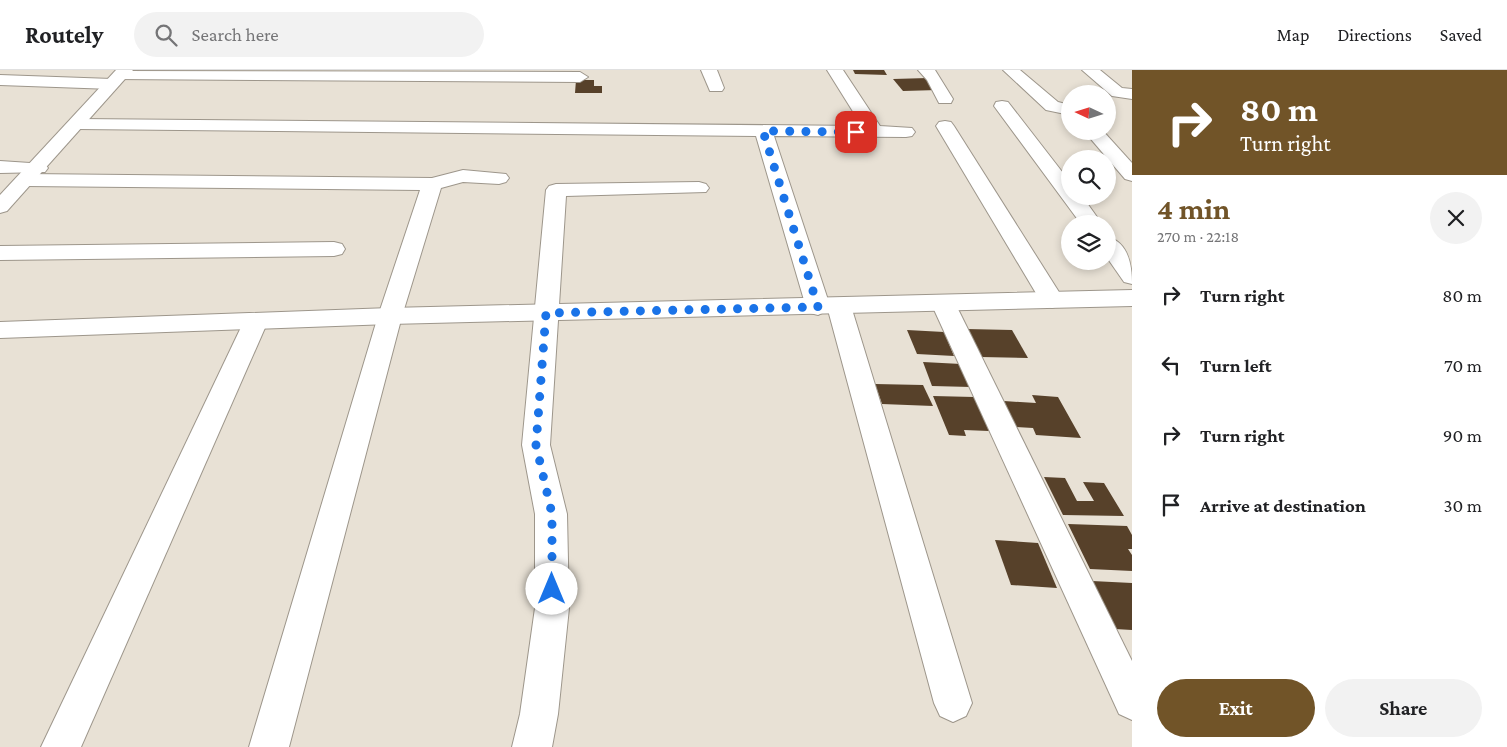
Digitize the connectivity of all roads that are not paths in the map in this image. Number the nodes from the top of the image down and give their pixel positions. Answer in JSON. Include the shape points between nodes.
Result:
{"nodes":[{"id":1,"x":709,"y":70,"type":"edge"},
{"id":2,"x":835,"y":70,"type":"edge"},
{"id":3,"x":926,"y":70,"type":"edge"},
{"id":4,"x":1011,"y":70,"type":"edge"},
{"id":5,"x":1090,"y":70,"type":"edge"},
{"id":6,"x":119,"y":76,"type":"edge"},
{"id":7,"x":580,"y":77,"type":"dead end"},
{"id":8,"x":0,"y":80,"type":"edge"},
{"id":9,"x":716,"y":88,"type":"dead end"},
{"id":10,"x":1132,"y":94,"type":"edge"},
{"id":11,"x":945,"y":99,"type":"dead end"},
{"id":12,"x":1002,"y":106,"type":"dead end"},
{"id":13,"x":1061,"y":108,"type":"edge"},
{"id":14,"x":78,"y":124,"type":"junction"},
{"id":15,"x":945,"y":126,"type":"dead end"},
{"id":16,"x":763,"y":131,"type":"junction"},
{"id":17,"x":875,"y":132,"type":"junction"},
{"id":18,"x":906,"y":132,"type":"dead end"},
{"id":19,"x":1101,"y":140,"type":"edge"},
{"id":20,"x":0,"y":168,"type":"edge"},
{"id":21,"x":32,"y":174,"type":"junction"},
{"id":22,"x":1132,"y":175,"type":"edge"},
{"id":23,"x":499,"y":178,"type":"dead end"},
{"id":24,"x":432,"y":184,"type":"junction"},
{"id":25,"x":1061,"y":184,"type":"edge"},
{"id":26,"x":699,"y":188,"type":"dead end"},
{"id":27,"x":1077,"y":205,"type":"edge"},
{"id":28,"x":0,"y":207,"type":"edge"},
{"id":29,"x":1085,"y":215,"type":"edge"},
{"id":30,"x":334,"y":249,"type":"dead end"},
{"id":31,"x":0,"y":253,"type":"edge"},
{"id":32,"x":1116,"y":255,"type":"edge"},
{"id":33,"x":1132,"y":276,"type":"edge"},
{"id":34,"x":1132,"y":298,"type":"edge"},
{"id":35,"x":1052,"y":300,"type":"junction"},
{"id":36,"x":943,"y":303,"type":"junction"},
{"id":37,"x":829,"y":306,"type":"junction"},
{"id":38,"x":546,"y":313,"type":"junction"},
{"id":39,"x":390,"y":316,"type":"junction"},
{"id":40,"x":256,"y":321,"type":"junction"},
{"id":41,"x":0,"y":330,"type":"edge"},
{"id":42,"x":1132,"y":700,"type":"edge"},
{"id":43,"x":954,"y":703,"type":"dead end"},
{"id":44,"x":62,"y":747,"type":"edge"},
{"id":45,"x":269,"y":747,"type":"edge"},
{"id":46,"x":532,"y":747,"type":"edge"}],
"edges":[{"from":1,"to":9,"type":"street"},
{"from":2,"to":17,"type":"street"},
{"from":3,"to":11,"type":"street"},
{"from":4,"to":13,"type":"street","via":[[1052,106]]},
{"from":5,"to":10,"type":"street","via":[[1118,93]]},
{"from":6,"to":7,"type":"street"},
{"from":6,"to":8,"type":"street"},
{"from":6,"to":14,"type":"street"},
{"from":12,"to":25,"type":"street"},
{"from":14,"to":16,"type":"street"},
{"from":14,"to":21,"type":"street"},
{"from":15,"to":35,"type":"street"},
{"from":16,"to":17,"type":"street"},
{"from":16,"to":37,"type":"street"},
{"from":17,"to":18,"type":"street"},
{"from":19,"to":22,"type":"street"},
{"from":20,"to":21,"type":"street"},
{"from":21,"to":24,"type":"street"},
{"from":21,"to":28,"type":"street"},
{"from":23,"to":24,"type":"street","via":[[462,176]]},
{"from":24,"to":39,"type":"street"},
{"from":26,"to":38,"type":"street","via":[[556,190]]},
{"from":27,"to":29,"type":"street"},
{"from":30,"to":31,"type":"street"},
{"from":32,"to":33,"type":"street"},
{"from":34,"to":35,"type":"street"},
{"from":35,"to":36,"type":"street"},
{"from":36,"to":37,"type":"street"},
{"from":36,"to":42,"type":"street"},
{"from":37,"to":38,"type":"street"},
{"from":37,"to":43,"type":"street"},
{"from":38,"to":39,"type":"street"},
{"from":38,"to":46,"type":"street","via":[[536,445],[552,514],[552,608]]},
{"from":39,"to":40,"type":"street"},
{"from":39,"to":45,"type":"street"},
{"from":40,"to":41,"type":"street"},
{"from":40,"to":44,"type":"street"}]}
